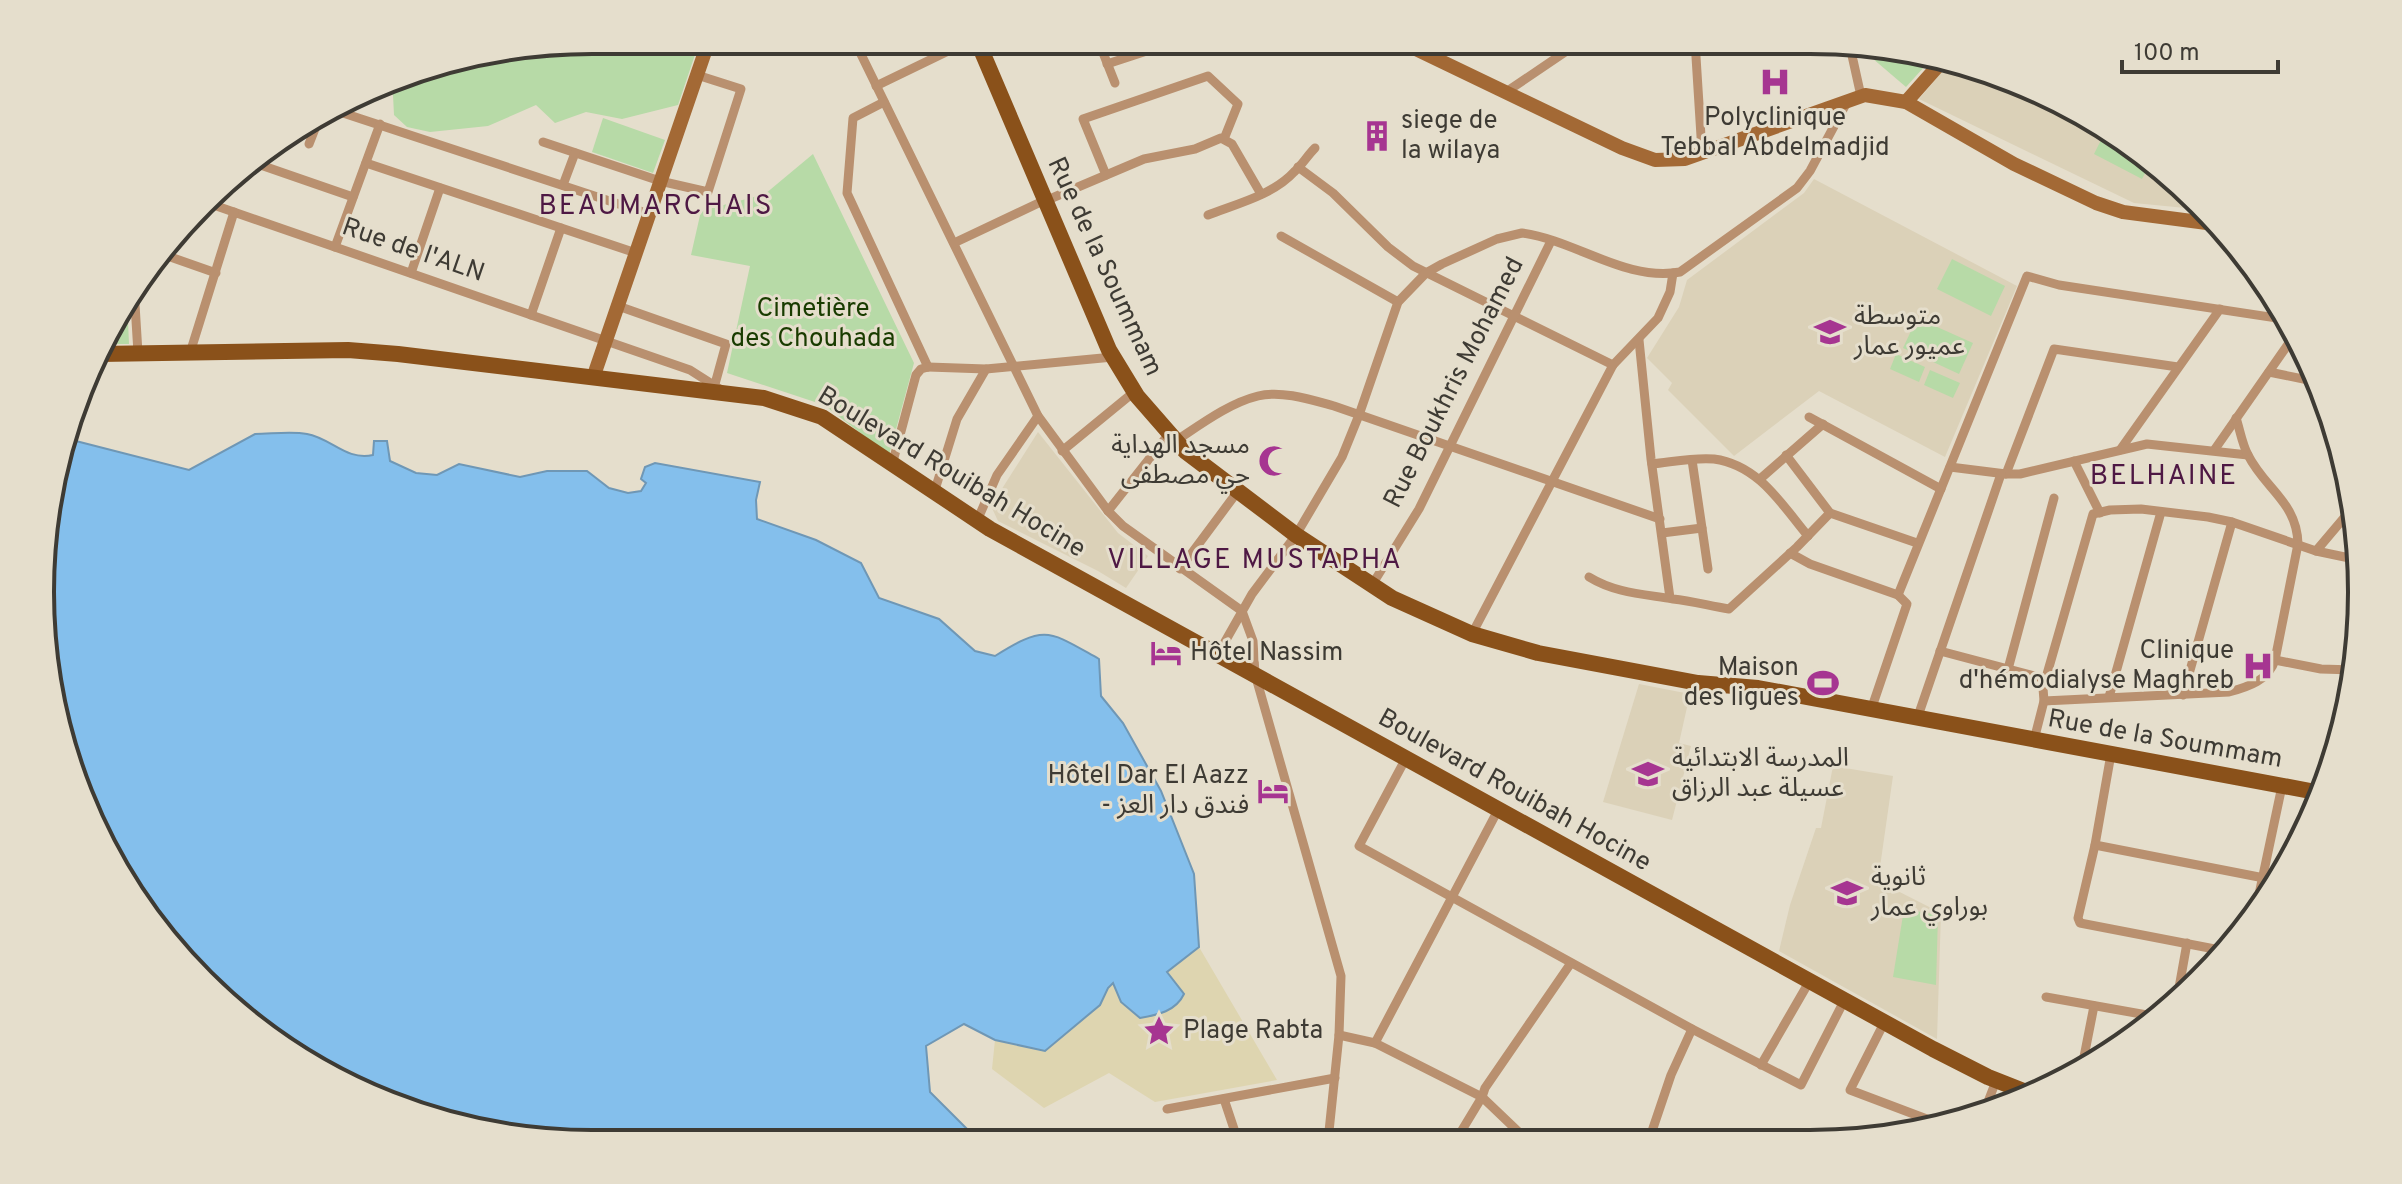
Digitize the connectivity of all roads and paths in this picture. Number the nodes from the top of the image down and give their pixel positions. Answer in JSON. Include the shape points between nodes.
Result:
{"nodes":[{"id":1,"x":704,"y":54,"type":"edge"},
{"id":2,"x":861,"y":54,"type":"edge"},
{"id":3,"x":944,"y":54,"type":"edge"},
{"id":4,"x":980,"y":54,"type":"edge"},
{"id":5,"x":1103,"y":54,"type":"edge"},
{"id":6,"x":1138,"y":54,"type":"edge"},
{"id":7,"x":1437,"y":54,"type":"edge"},
{"id":8,"x":1562,"y":54,"type":"edge"},
{"id":9,"x":1696,"y":54,"type":"edge"},
{"id":10,"x":1850,"y":56,"type":"edge"},
{"id":11,"x":1107,"y":64,"type":"junction"},
{"id":12,"x":1935,"y":69,"type":"edge"},
{"id":13,"x":697,"y":75,"type":"junction"},
{"id":14,"x":1115,"y":83,"type":"dead end"},
{"id":15,"x":876,"y":86,"type":"junction"},
{"id":16,"x":1506,"y":92,"type":"junction"},
{"id":17,"x":1854,"y":99,"type":"junction"},
{"id":18,"x":884,"y":102,"type":"junction"},
{"id":19,"x":1906,"y":102,"type":"junction"},
{"id":20,"x":346,"y":114,"type":"edge"},
{"id":21,"x":380,"y":124,"type":"junction"},
{"id":22,"x":314,"y":132,"type":"edge"},
{"id":23,"x":1224,"y":139,"type":"junction"},
{"id":24,"x":543,"y":142,"type":"dead end"},
{"id":25,"x":309,"y":144,"type":"dead end"},
{"id":26,"x":1315,"y":148,"type":"dead end"},
{"id":27,"x":1702,"y":152,"type":"junction"},
{"id":28,"x":575,"y":153,"type":"junction"},
{"id":29,"x":366,"y":163,"type":"junction"},
{"id":30,"x":263,"y":166,"type":"edge"},
{"id":31,"x":1298,"y":167,"type":"junction"},
{"id":32,"x":1106,"y":175,"type":"junction"},
{"id":33,"x":660,"y":181,"type":"junction"},
{"id":34,"x":563,"y":185,"type":"junction"},
{"id":35,"x":440,"y":188,"type":"junction"},
{"id":36,"x":1261,"y":194,"type":"junction"},
{"id":37,"x":353,"y":197,"type":"junction"},
{"id":38,"x":1045,"y":200,"type":"junction"},
{"id":39,"x":218,"y":206,"type":"edge"},
{"id":40,"x":234,"y":212,"type":"junction"},
{"id":41,"x":649,"y":214,"type":"junction"},
{"id":42,"x":1208,"y":215,"type":"dead end"},
{"id":43,"x":2200,"y":222,"type":"edge"},
{"id":44,"x":561,"y":228,"type":"junction"},
{"id":45,"x":1281,"y":236,"type":"dead end"},
{"id":46,"x":1551,"y":241,"type":"junction"},
{"id":47,"x":954,"y":243,"type":"junction"},
{"id":48,"x":335,"y":247,"type":"junction"},
{"id":49,"x":636,"y":253,"type":"junction"},
{"id":50,"x":171,"y":257,"type":"edge"},
{"id":51,"x":216,"y":273,"type":"junction"},
{"id":52,"x":411,"y":273,"type":"junction"},
{"id":53,"x":1426,"y":273,"type":"junction"},
{"id":54,"x":1673,"y":273,"type":"junction"},
{"id":55,"x":1398,"y":302,"type":"junction"},
{"id":56,"x":618,"y":306,"type":"junction"},
{"id":57,"x":135,"y":308,"type":"edge"},
{"id":58,"x":2220,"y":309,"type":"junction"},
{"id":59,"x":531,"y":315,"type":"junction"},
{"id":60,"x":1514,"y":317,"type":"junction"},
{"id":61,"x":2272,"y":317,"type":"edge"},
{"id":62,"x":1639,"y":340,"type":"junction"},
{"id":63,"x":606,"y":341,"type":"junction"},
{"id":64,"x":2288,"y":345,"type":"edge"},
{"id":65,"x":138,"y":353,"type":"junction"},
{"id":66,"x":190,"y":353,"type":"junction"},
{"id":67,"x":109,"y":354,"type":"edge"},
{"id":68,"x":1113,"y":357,"type":"junction"},
{"id":69,"x":1613,"y":365,"type":"junction"},
{"id":70,"x":928,"y":367,"type":"junction"},
{"id":71,"x":1015,"y":367,"type":"junction"},
{"id":72,"x":2178,"y":367,"type":"junction"},
{"id":73,"x":986,"y":369,"type":"junction"},
{"id":74,"x":2269,"y":372,"type":"junction"},
{"id":75,"x":593,"y":378,"type":"junction"},
{"id":76,"x":2304,"y":379,"type":"edge"},
{"id":77,"x":720,"y":389,"type":"junction"},
{"id":78,"x":1134,"y":392,"type":"junction"},
{"id":79,"x":1359,"y":415,"type":"junction"},
{"id":80,"x":1038,"y":416,"type":"junction"},
{"id":81,"x":1809,"y":417,"type":"dead end"},
{"id":82,"x":2236,"y":418,"type":"junction"},
{"id":83,"x":1823,"y":424,"type":"junction"},
{"id":84,"x":1171,"y":438,"type":"junction"},
{"id":85,"x":1451,"y":446,"type":"junction"},
{"id":86,"x":2215,"y":449,"type":"junction"},
{"id":87,"x":2120,"y":450,"type":"junction"},
{"id":88,"x":1062,"y":451,"type":"junction"},
{"id":89,"x":1786,"y":455,"type":"junction"},
{"id":90,"x":2248,"y":455,"type":"junction"},
{"id":91,"x":1692,"y":460,"type":"junction"},
{"id":92,"x":2074,"y":461,"type":"junction"},
{"id":93,"x":1652,"y":464,"type":"junction"},
{"id":94,"x":892,"y":465,"type":"junction"},
{"id":95,"x":1950,"y":467,"type":"junction"},
{"id":96,"x":2004,"y":474,"type":"junction"},
{"id":97,"x":1760,"y":479,"type":"junction"},
{"id":98,"x":1552,"y":481,"type":"junction"},
{"id":99,"x":1941,"y":489,"type":"junction"},
{"id":100,"x":1238,"y":491,"type":"junction"},
{"id":101,"x":934,"y":493,"type":"junction"},
{"id":102,"x":2054,"y":498,"type":"dead end"},
{"id":103,"x":1108,"y":511,"type":"junction"},
{"id":104,"x":2161,"y":512,"type":"junction"},
{"id":105,"x":1830,"y":513,"type":"junction"},
{"id":106,"x":2100,"y":513,"type":"junction"},
{"id":107,"x":1660,"y":519,"type":"junction"},
{"id":108,"x":2343,"y":519,"type":"edge"},
{"id":109,"x":977,"y":521,"type":"junction"},
{"id":110,"x":2232,"y":522,"type":"junction"},
{"id":111,"x":1702,"y":528,"type":"junction"},
{"id":112,"x":1662,"y":533,"type":"junction"},
{"id":113,"x":1296,"y":535,"type":"junction"},
{"id":114,"x":1808,"y":536,"type":"junction"},
{"id":115,"x":1917,"y":543,"type":"junction"},
{"id":116,"x":2298,"y":544,"type":"junction"},
{"id":117,"x":2316,"y":551,"type":"junction"},
{"id":118,"x":1790,"y":553,"type":"junction"},
{"id":119,"x":2347,"y":557,"type":"edge"},
{"id":120,"x":1180,"y":569,"type":"junction"},
{"id":121,"x":1708,"y":569,"type":"dead end"},
{"id":122,"x":1589,"y":577,"type":"dead end"},
{"id":123,"x":1372,"y":585,"type":"junction"},
{"id":124,"x":1898,"y":595,"type":"junction"},
{"id":125,"x":1670,"y":598,"type":"junction"},
{"id":126,"x":1242,"y":611,"type":"junction"},
{"id":127,"x":1472,"y":634,"type":"junction"},
{"id":128,"x":1940,"y":651,"type":"junction"},
{"id":129,"x":1218,"y":654,"type":"junction"},
{"id":130,"x":2275,"y":660,"type":"junction"},
{"id":131,"x":2008,"y":669,"type":"junction"},
{"id":132,"x":2342,"y":670,"type":"edge"},
{"id":133,"x":1255,"y":674,"type":"junction"},
{"id":134,"x":2046,"y":679,"type":"junction"},
{"id":135,"x":2183,"y":695,"type":"junction"},
{"id":136,"x":2109,"y":697,"type":"junction"},
{"id":137,"x":2044,"y":701,"type":"junction"},
{"id":138,"x":1871,"y":710,"type":"junction"},
{"id":139,"x":1917,"y":719,"type":"junction"},
{"id":140,"x":2034,"y":740,"type":"junction"},
{"id":141,"x":2111,"y":754,"type":"junction"},
{"id":142,"x":1406,"y":758,"type":"junction"},
{"id":143,"x":2282,"y":786,"type":"junction"},
{"id":144,"x":2310,"y":791,"type":"edge"},
{"id":145,"x":1498,"y":810,"type":"junction"},
{"id":146,"x":2095,"y":845,"type":"junction"},
{"id":147,"x":2264,"y":878,"type":"junction"},
{"id":148,"x":2263,"y":881,"type":"edge"},
{"id":149,"x":1452,"y":896,"type":"junction"},
{"id":150,"x":2187,"y":943,"type":"junction"},
{"id":151,"x":2213,"y":948,"type":"edge"},
{"id":152,"x":1571,"y":963,"type":"junction"},
{"id":153,"x":2180,"y":981,"type":"edge"},
{"id":154,"x":1809,"y":982,"type":"junction"},
{"id":155,"x":2046,"y":997,"type":"dead end"},
{"id":156,"x":1844,"y":1001,"type":"junction"},
{"id":157,"x":2094,"y":1006,"type":"junction"},
{"id":158,"x":2143,"y":1014,"type":"edge"},
{"id":159,"x":1884,"y":1023,"type":"junction"},
{"id":160,"x":1692,"y":1029,"type":"junction"},
{"id":161,"x":1339,"y":1035,"type":"junction"},
{"id":162,"x":1375,"y":1043,"type":"junction"},
{"id":163,"x":2084,"y":1055,"type":"edge"},
{"id":164,"x":1761,"y":1065,"type":"junction"},
{"id":165,"x":1335,"y":1078,"type":"junction"},
{"id":166,"x":1996,"y":1081,"type":"junction"},
{"id":167,"x":2017,"y":1089,"type":"edge"},
{"id":168,"x":1482,"y":1097,"type":"junction"},
{"id":169,"x":1224,"y":1099,"type":"junction"},
{"id":170,"x":1989,"y":1099,"type":"edge"},
{"id":171,"x":1167,"y":1109,"type":"dead end"},
{"id":172,"x":1924,"y":1118,"type":"edge"},
{"id":173,"x":1234,"y":1130,"type":"edge"},
{"id":174,"x":1329,"y":1130,"type":"edge"},
{"id":175,"x":1462,"y":1130,"type":"edge"},
{"id":176,"x":1517,"y":1130,"type":"edge"},
{"id":177,"x":1652,"y":1130,"type":"edge"}],
"edges":[{"from":1,"to":13,"type":"main road"},
{"from":2,"to":15,"type":"street"},
{"from":3,"to":15,"type":"street"},
{"from":4,"to":38,"type":"main road","name":"Rue de la Soummam"},
{"from":5,"to":11,"type":"street"},
{"from":6,"to":11,"type":"street"},
{"from":7,"to":16,"type":"main road"},
{"from":8,"to":16,"type":"street"},
{"from":9,"to":27,"type":"street"},
{"from":10,"to":17,"type":"street"},
{"from":11,"to":14,"type":"street"},
{"from":12,"to":19,"type":"main road"},
{"from":13,"to":33,"type":"main road"},
{"from":13,"to":33,"type":"street","via":[[741,89],[708,192]]},
{"from":15,"to":18,"type":"street"},
{"from":16,"to":27,"type":"main road","via":[[1646,157],[1675,161]]},
{"from":17,"to":19,"type":"main road"},
{"from":17,"to":27,"type":"main road"},
{"from":17,"to":54,"type":"street","via":[[1797,188],[1687,269]]},
{"from":18,"to":47,"type":"street"},
{"from":18,"to":70,"type":"street","via":[[853,118],[847,193]]},
{"from":19,"to":43,"type":"main road","via":[[2014,164],[2096,203]]},
{"from":20,"to":21,"type":"street"},
{"from":21,"to":29,"type":"street"},
{"from":21,"to":34,"type":"street"},
{"from":22,"to":25,"type":"street"},
{"from":23,"to":32,"type":"street","via":[[1144,159]]},
{"from":23,"to":32,"type":"street","via":[[1238,104],[1208,76],[1083,119]]},
{"from":23,"to":36,"type":"street"},
{"from":24,"to":28,"type":"street"},
{"from":26,"to":31,"type":"street"},
{"from":28,"to":33,"type":"street"},
{"from":28,"to":34,"type":"street"},
{"from":29,"to":35,"type":"street"},
{"from":29,"to":37,"type":"street"},
{"from":30,"to":37,"type":"street"},
{"from":31,"to":36,"type":"street"},
{"from":31,"to":53,"type":"street"},
{"from":32,"to":38,"type":"street"},
{"from":33,"to":41,"type":"main road"},
{"from":34,"to":41,"type":"street"},
{"from":35,"to":44,"type":"street"},
{"from":35,"to":52,"type":"street"},
{"from":36,"to":42,"type":"street"},
{"from":37,"to":48,"type":"street"},
{"from":38,"to":47,"type":"street"},
{"from":38,"to":68,"type":"main road","name":"Rue de la Soummam"},
{"from":39,"to":40,"type":"street","name":"Rue de l'ALN"},
{"from":40,"to":48,"type":"street","name":"Rue de l'ALN"},
{"from":40,"to":51,"type":"street"},
{"from":41,"to":49,"type":"main road"},
{"from":44,"to":49,"type":"street"},
{"from":44,"to":59,"type":"street"},
{"from":45,"to":55,"type":"street"},
{"from":46,"to":53,"type":"street","via":[[1510,234]]},
{"from":46,"to":54,"type":"street","via":[[1634,269]]},
{"from":46,"to":60,"type":"street","name":"Rue Boukhris Mohamed"},
{"from":47,"to":71,"type":"street"},
{"from":48,"to":52,"type":"street","name":"Rue de l'ALN"},
{"from":49,"to":56,"type":"main road"},
{"from":50,"to":51,"type":"street"},
{"from":51,"to":66,"type":"street"},
{"from":52,"to":59,"type":"street","name":"Rue de l'ALN"},
{"from":53,"to":55,"type":"street"},
{"from":53,"to":60,"type":"street"},
{"from":54,"to":62,"type":"street","via":[[1658,318]]},
{"from":55,"to":79,"type":"street"},
{"from":56,"to":63,"type":"main road"},
{"from":56,"to":77,"type":"street","via":[[726,344]]},
{"from":57,"to":65,"type":"street"},
{"from":58,"to":61,"type":"street"},
{"from":58,"to":72,"type":"street"},
{"from":58,"to":95,"type":"street","via":[[2027,276]]},
{"from":59,"to":63,"type":"street","name":"Rue de l'ALN"},
{"from":60,"to":69,"type":"street"},
{"from":60,"to":85,"type":"street","name":"Rue Boukhris Mohamed"},
{"from":62,"to":69,"type":"street"},
{"from":62,"to":93,"type":"street"},
{"from":63,"to":75,"type":"main road"},
{"from":63,"to":77,"type":"street","name":"Rue de l'ALN","via":[[690,370]]},
{"from":64,"to":74,"type":"street"},
{"from":65,"to":66,"type":"main road","name":"Boulevard Rouibah Hocine"},
{"from":65,"to":67,"type":"main road","name":"Boulevard Rouibah Hocine"},
{"from":66,"to":75,"type":"main road","name":"Boulevard Rouibah Hocine","via":[[348,350]]},
{"from":68,"to":71,"type":"street"},
{"from":68,"to":78,"type":"main road","name":"Rue de la Soummam"},
{"from":69,"to":98,"type":"street"},
{"from":70,"to":73,"type":"street"},
{"from":70,"to":94,"type":"street","via":[[916,375]]},
{"from":71,"to":73,"type":"street"},
{"from":71,"to":80,"type":"street"},
{"from":72,"to":87,"type":"street"},
{"from":72,"to":96,"type":"street","via":[[2054,349]]},
{"from":73,"to":101,"type":"street","via":[[957,419]]},
{"from":74,"to":76,"type":"street"},
{"from":74,"to":82,"type":"street"},
{"from":75,"to":77,"type":"main road","name":"Boulevard Rouibah Hocine"},
{"from":77,"to":94,"type":"main road","name":"Boulevard Rouibah Hocine","via":[[822,417]]},
{"from":78,"to":84,"type":"main road","name":"Rue de la Soummam"},
{"from":78,"to":88,"type":"street"},
{"from":79,"to":84,"type":"street","via":[[1298,397],[1259,395]]},
{"from":79,"to":85,"type":"street"},
{"from":79,"to":113,"type":"street","via":[[1342,457]]},
{"from":80,"to":88,"type":"street"},
{"from":80,"to":109,"type":"street","via":[[997,475]]},
{"from":81,"to":83,"type":"street"},
{"from":82,"to":86,"type":"street"},
{"from":82,"to":90,"type":"street"},
{"from":83,"to":89,"type":"street"},
{"from":83,"to":99,"type":"street"},
{"from":84,"to":100,"type":"main road","name":"Rue de la Soummam"},
{"from":84,"to":103,"type":"street"},
{"from":85,"to":98,"type":"street"},
{"from":85,"to":123,"type":"street","name":"Rue Boukhris Mohamed"},
{"from":86,"to":87,"type":"street","via":[[2147,444]]},
{"from":86,"to":90,"type":"street"},
{"from":87,"to":92,"type":"street"},
{"from":88,"to":103,"type":"street"},
{"from":89,"to":97,"type":"street"},
{"from":89,"to":105,"type":"street"},
{"from":90,"to":116,"type":"street","via":[[2293,514]]},
{"from":91,"to":93,"type":"street"},
{"from":91,"to":97,"type":"street","via":[[1733,463]]},
{"from":91,"to":111,"type":"street"},
{"from":92,"to":96,"type":"street"},
{"from":92,"to":106,"type":"street"},
{"from":93,"to":107,"type":"street"},
{"from":94,"to":101,"type":"main road","name":"Boulevard Rouibah Hocine"},
{"from":95,"to":96,"type":"street"},
{"from":95,"to":99,"type":"street"},
{"from":96,"to":128,"type":"street"},
{"from":97,"to":114,"type":"street"},
{"from":98,"to":107,"type":"street"},
{"from":98,"to":127,"type":"street"},
{"from":99,"to":115,"type":"street"},
{"from":100,"to":113,"type":"main road","name":"Rue de la Soummam"},
{"from":100,"to":120,"type":"street"},
{"from":101,"to":109,"type":"main road","name":"Boulevard Rouibah Hocine"},
{"from":102,"to":131,"type":"street"},
{"from":103,"to":120,"type":"street"},
{"from":104,"to":106,"type":"street"},
{"from":104,"to":110,"type":"street"},
{"from":104,"to":136,"type":"street"},
{"from":105,"to":114,"type":"street"},
{"from":105,"to":115,"type":"street"},
{"from":106,"to":134,"type":"street","via":[[2093,514]]},
{"from":107,"to":112,"type":"street"},
{"from":108,"to":117,"type":"street"},
{"from":109,"to":129,"type":"main road","name":"Boulevard Rouibah Hocine"},
{"from":110,"to":116,"type":"street"},
{"from":110,"to":135,"type":"street"},
{"from":111,"to":112,"type":"street"},
{"from":111,"to":121,"type":"street"},
{"from":112,"to":125,"type":"street"},
{"from":113,"to":123,"type":"main road","name":"Rue de la Soummam"},
{"from":113,"to":126,"type":"street"},
{"from":114,"to":118,"type":"street"},
{"from":115,"to":124,"type":"street"},
{"from":116,"to":117,"type":"street"},
{"from":116,"to":130,"type":"street"},
{"from":117,"to":119,"type":"street"},
{"from":118,"to":124,"type":"street"},
{"from":118,"to":125,"type":"street","via":[[1729,609]]},
{"from":120,"to":126,"type":"street"},
{"from":122,"to":125,"type":"street","via":[[1645,597]]},
{"from":123,"to":127,"type":"main road","name":"Rue de la Soummam"},
{"from":124,"to":138,"type":"street","via":[[1907,604]]},
{"from":126,"to":129,"type":"street"},
{"from":126,"to":133,"type":"street","via":[[1253,641]]},
{"from":127,"to":138,"type":"main road","name":"Rue de la Soummam","via":[[1547,655]]},
{"from":128,"to":131,"type":"street"},
{"from":128,"to":139,"type":"street"},
{"from":129,"to":133,"type":"main road","name":"Boulevard Rouibah Hocine"},
{"from":130,"to":132,"type":"street"},
{"from":130,"to":135,"type":"street","via":[[2265,676],[2248,686]]},
{"from":131,"to":134,"type":"street"},
{"from":133,"to":142,"type":"main road","name":"Boulevard Rouibah Hocine"},
{"from":133,"to":161,"type":"street","via":[[1339,965]]},
{"from":134,"to":137,"type":"street"},
{"from":135,"to":136,"type":"street"},
{"from":136,"to":137,"type":"street"},
{"from":137,"to":140,"type":"street"},
{"from":138,"to":139,"type":"main road","name":"Rue de la Soummam"},
{"from":139,"to":140,"type":"main road","name":"Rue de la Soummam"},
{"from":140,"to":141,"type":"main road","name":"Rue de la Soummam"},
{"from":141,"to":143,"type":"main road","name":"Rue de la Soummam"},
{"from":141,"to":146,"type":"street"},
{"from":142,"to":145,"type":"main road","name":"Boulevard Rouibah Hocine"},
{"from":142,"to":149,"type":"street","via":[[1359,846]]},
{"from":143,"to":144,"type":"main road","name":"Rue de la Soummam"},
{"from":143,"to":147,"type":"street"},
{"from":145,"to":149,"type":"street"},
{"from":145,"to":154,"type":"main road","name":"Boulevard Rouibah Hocine"},
{"from":146,"to":147,"type":"street"},
{"from":146,"to":150,"type":"street","via":[[2080,923]]},
{"from":147,"to":148,"type":"street"},
{"from":149,"to":152,"type":"street"},
{"from":149,"to":162,"type":"street"},
{"from":150,"to":151,"type":"street"},
{"from":150,"to":153,"type":"street"},
{"from":152,"to":160,"type":"street"},
{"from":152,"to":168,"type":"street"},
{"from":154,"to":156,"type":"main road","name":"Boulevard Rouibah Hocine"},
{"from":154,"to":164,"type":"street"},
{"from":155,"to":157,"type":"street"},
{"from":156,"to":159,"type":"main road","name":"Boulevard Rouibah Hocine"},
{"from":156,"to":164,"type":"street","via":[[1801,1085]]},
{"from":157,"to":158,"type":"street"},
{"from":157,"to":163,"type":"street"},
{"from":159,"to":166,"type":"main road","name":"Boulevard Rouibah Hocine"},
{"from":159,"to":172,"type":"street","via":[[1850,1090]]},
{"from":160,"to":164,"type":"street"},
{"from":160,"to":177,"type":"street"},
{"from":161,"to":162,"type":"street"},
{"from":161,"to":165,"type":"street"},
{"from":162,"to":168,"type":"street"},
{"from":165,"to":169,"type":"street"},
{"from":165,"to":174,"type":"street"},
{"from":166,"to":167,"type":"main road","name":"Boulevard Rouibah Hocine"},
{"from":166,"to":170,"type":"street"},
{"from":168,"to":175,"type":"street"},
{"from":168,"to":176,"type":"street"},
{"from":169,"to":171,"type":"street"},
{"from":169,"to":173,"type":"street"}]}
